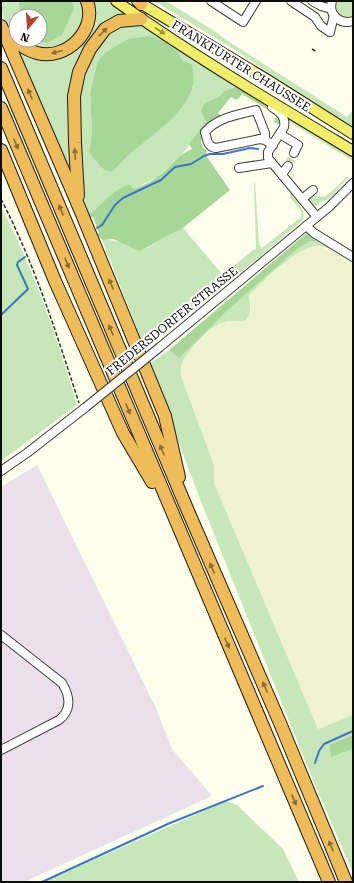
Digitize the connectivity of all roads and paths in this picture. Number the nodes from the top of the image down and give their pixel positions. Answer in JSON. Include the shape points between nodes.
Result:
{"nodes":[{"id":1,"x":87,"y":1,"type":"edge"},
{"id":2,"x":116,"y":1,"type":"edge"},
{"id":3,"x":211,"y":1,"type":"edge"},
{"id":4,"x":256,"y":1,"type":"edge"},
{"id":5,"x":291,"y":1,"type":"edge"},
{"id":6,"x":312,"y":1,"type":"edge"},
{"id":7,"x":139,"y":2,"type":"edge"},
{"id":8,"x":332,"y":8,"type":"edge"},
{"id":9,"x":141,"y":19,"type":"junction"},
{"id":10,"x":347,"y":21,"type":"edge"},
{"id":11,"x":2,"y":28,"type":"edge"},
{"id":12,"x":353,"y":29,"type":"edge"},
{"id":13,"x":330,"y":32,"type":"junction"},
{"id":14,"x":312,"y":49,"type":"dead end"},
{"id":15,"x":317,"y":52,"type":"dead end"},
{"id":16,"x":1,"y":68,"type":"edge"},
{"id":17,"x":243,"y":84,"type":"junction"},
{"id":18,"x":1,"y":108,"type":"edge"},
{"id":19,"x":280,"y":134,"type":"junction"},
{"id":20,"x":353,"y":134,"type":"edge"},
{"id":21,"x":265,"y":140,"type":"junction"},
{"id":22,"x":272,"y":145,"type":"junction"},
{"id":23,"x":1,"y":150,"type":"edge"},
{"id":24,"x":353,"y":151,"type":"edge"},
{"id":25,"x":294,"y":153,"type":"dead end"},
{"id":26,"x":272,"y":163,"type":"junction"},
{"id":27,"x":288,"y":166,"type":"tunnel mouth"},
{"id":28,"x":239,"y":168,"type":"dead end"},
{"id":29,"x":282,"y":174,"type":"junction"},
{"id":30,"x":353,"y":183,"type":"edge"},
{"id":31,"x":313,"y":190,"type":"dead end"},
{"id":32,"x":1,"y":199,"type":"edge"},
{"id":33,"x":302,"y":199,"type":"junction"},
{"id":34,"x":79,"y":207,"type":"junction"},
{"id":35,"x":317,"y":217,"type":"junction"},
{"id":36,"x":306,"y":226,"type":"junction"},
{"id":37,"x":353,"y":257,"type":"edge"},
{"id":38,"x":84,"y":408,"type":"junction"},
{"id":39,"x":1,"y":471,"type":"edge"},
{"id":40,"x":188,"y":511,"type":"junction"},
{"id":41,"x":174,"y":518,"type":"junction"},
{"id":42,"x":1,"y":635,"type":"edge"},
{"id":43,"x":1,"y":750,"type":"edge"},
{"id":44,"x":329,"y":882,"type":"edge"},
{"id":45,"x":346,"y":882,"type":"edge"}],
"edges":[{"from":1,"to":11,"type":"highway","one_way":true,"via":[[87,25],[73,46],[63,51],[48,55],[37,53],[17,42]]},
{"from":2,"to":9,"type":"main road","name":"FRANKFURTER CHAUSSEE"},
{"from":3,"to":4,"type":"street","via":[[243,22]]},
{"from":5,"to":13,"type":"street","via":[[315,17],[321,26]]},
{"from":6,"to":8,"type":"street"},
{"from":7,"to":20,"type":"main road","name":"FRANKFURTER CHAUSSEE"},
{"from":8,"to":10,"type":"street"},
{"from":8,"to":13,"type":"street"},
{"from":9,"to":17,"type":"main road","name":"FRANKFURTER CHAUSSEE","one_way":true},
{"from":34,"to":9,"type":"highway","one_way":true,"via":[[74,96],[79,72],[90,49],[105,29],[118,21]]},
{"from":10,"to":12,"type":"street"},
{"from":10,"to":13,"type":"street"},
{"from":34,"to":11,"type":"highway","one_way":true},
{"from":14,"to":15,"type":"path"},
{"from":40,"to":16,"type":"highway","one_way":true},
{"from":17,"to":19,"type":"street","via":[[283,116],[285,122]]},
{"from":17,"to":24,"type":"main road","name":"FRANKFURTER CHAUSSEE"},
{"from":18,"to":41,"type":"highway","one_way":true},
{"from":19,"to":22,"type":"street"},
{"from":19,"to":25,"type":"street","via":[[298,145]]},
{"from":21,"to":21,"type":"street","via":[[265,133],[256,110],[211,125],[205,132],[209,144],[216,148]]},
{"from":21,"to":22,"type":"street"},
{"from":22,"to":26,"type":"street","via":[[268,152],[268,158]]},
{"from":23,"to":41,"type":"highway","via":[[54,281],[123,433]]},
{"from":26,"to":28,"type":"street"},
{"from":26,"to":29,"type":"street"},
{"from":27,"to":29,"type":"street"},
{"from":29,"to":33,"type":"street"},
{"from":30,"to":35,"type":"street","name":"FREDERSDORFER STRASSE"},
{"from":31,"to":33,"type":"street"},
{"from":32,"to":38,"type":"path","via":[[41,289],[79,404]]},
{"from":33,"to":35,"type":"street"},
{"from":40,"to":34,"type":"highway","one_way":true,"via":[[165,416]]},
{"from":35,"to":36,"type":"street","name":"FREDERSDORFER STRASSE"},
{"from":36,"to":37,"type":"street"},
{"from":36,"to":38,"type":"street","name":"FREDERSDORFER STRASSE","bridge":true},
{"from":38,"to":39,"type":"street","name":"FREDERSDORFER STRASSE"},
{"from":45,"to":40,"type":"highway","one_way":true},
{"from":41,"to":44,"type":"highway","one_way":true},
{"from":42,"to":43,"type":"street","via":[[62,683],[67,691],[68,703],[64,716],[59,720]]}]}
